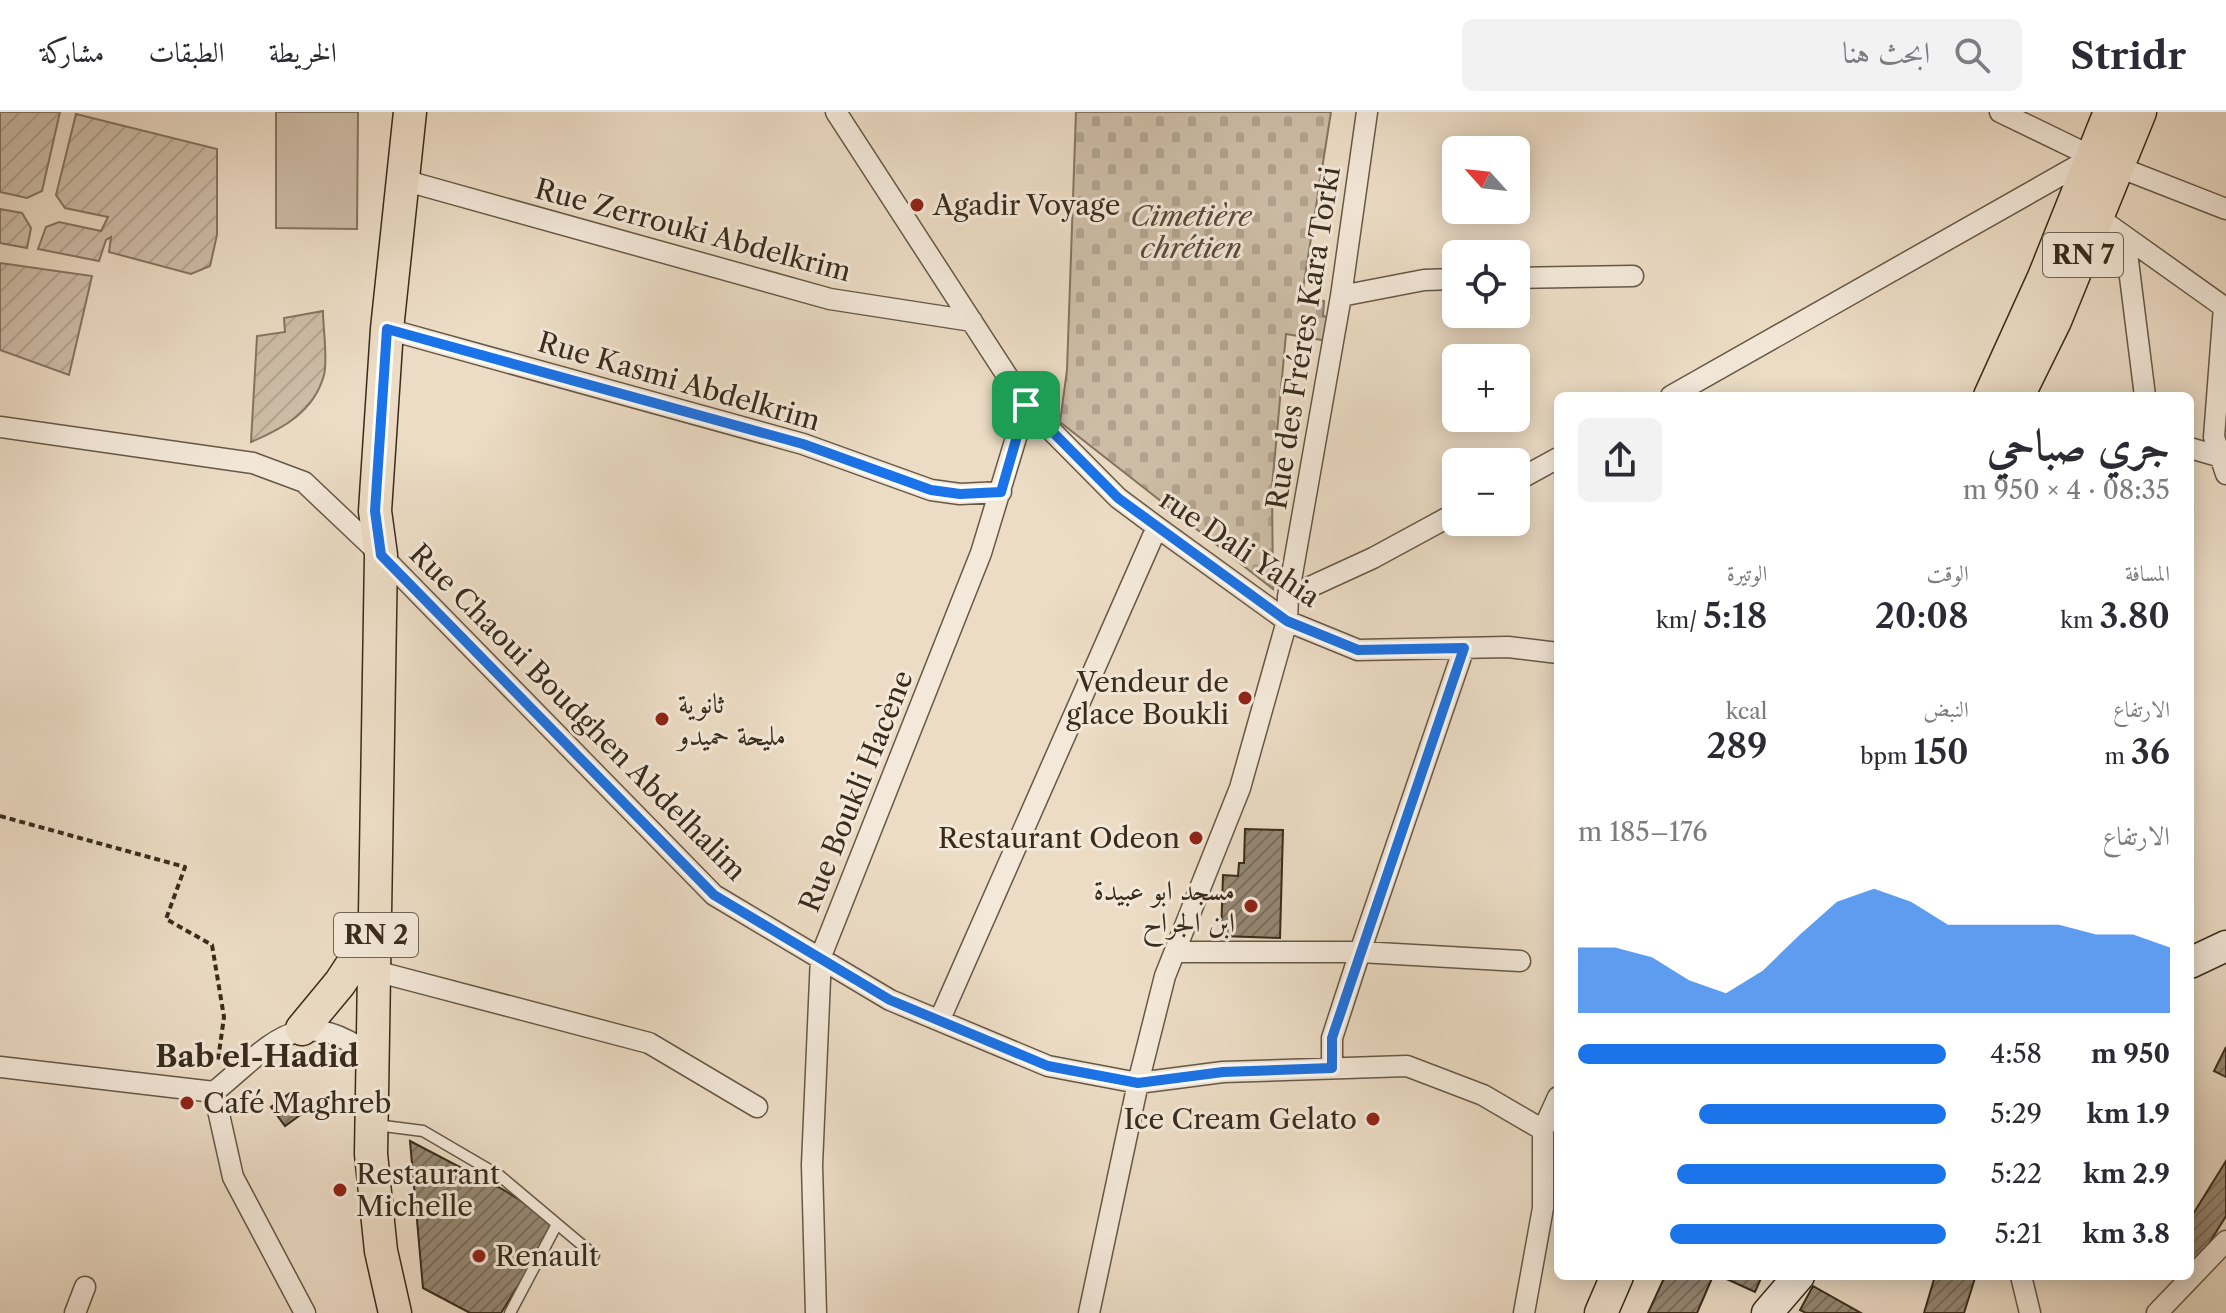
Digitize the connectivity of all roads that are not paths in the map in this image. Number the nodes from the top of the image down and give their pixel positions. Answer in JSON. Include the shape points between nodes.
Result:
{"nodes":[{"id":1,"x":410,"y":112,"type":"edge"},
{"id":2,"x":836,"y":112,"type":"edge"},
{"id":3,"x":1367,"y":112,"type":"edge"},
{"id":4,"x":2000,"y":112,"type":"edge"},
{"id":5,"x":2110,"y":112,"type":"edge"},
{"id":6,"x":2140,"y":112,"type":"edge"},
{"id":7,"x":2106,"y":162,"type":"junction"},
{"id":8,"x":403,"y":180,"type":"junction"},
{"id":9,"x":2226,"y":209,"type":"edge"},
{"id":10,"x":2099,"y":218,"type":"junction"},
{"id":11,"x":2125,"y":237,"type":"junction"},
{"id":12,"x":1633,"y":276,"type":"dead end"},
{"id":13,"x":1530,"y":278,"type":"edge"},
{"id":14,"x":1442,"y":279,"type":"edge"},
{"id":15,"x":1341,"y":296,"type":"junction"},
{"id":16,"x":972,"y":321,"type":"junction"},
{"id":17,"x":387,"y":329,"type":"junction"},
{"id":18,"x":1678,"y":392,"type":"edge"},
{"id":19,"x":2015,"y":392,"type":"edge"},
{"id":20,"x":2015,"y":392,"type":"edge"},
{"id":21,"x":2144,"y":392,"type":"edge"},
{"id":22,"x":1026,"y":405,"type":"junction"},
{"id":23,"x":0,"y":427,"type":"edge"},
{"id":24,"x":2194,"y":450,"type":"edge"},
{"id":25,"x":1554,"y":460,"type":"edge"},
{"id":26,"x":2223,"y":466,"type":"edge"},
{"id":27,"x":1530,"y":473,"type":"edge"},
{"id":28,"x":1001,"y":492,"type":"junction"},
{"id":29,"x":1442,"y":521,"type":"edge"},
{"id":30,"x":1157,"y":527,"type":"junction"},
{"id":31,"x":381,"y":555,"type":"junction"},
{"id":32,"x":1288,"y":597,"type":"junction"},
{"id":33,"x":1287,"y":621,"type":"junction"},
{"id":34,"x":1464,"y":648,"type":"junction"},
{"id":35,"x":1554,"y":653,"type":"edge"},
{"id":36,"x":376,"y":928,"type":"junction"},
{"id":37,"x":2226,"y":946,"type":"edge"},
{"id":38,"x":1177,"y":952,"type":"junction"},
{"id":39,"x":1360,"y":952,"type":"junction"},
{"id":40,"x":821,"y":956,"type":"junction"},
{"id":41,"x":1520,"y":961,"type":"dead end"},
{"id":42,"x":2194,"y":961,"type":"edge"},
{"id":43,"x":375,"y":971,"type":"junction"},
{"id":44,"x":940,"y":1019,"type":"junction"},
{"id":45,"x":302,"y":1029,"type":"junction"},
{"id":46,"x":371,"y":1055,"type":"junction"},
{"id":47,"x":0,"y":1067,"type":"edge"},
{"id":48,"x":1332,"y":1068,"type":"junction"},
{"id":49,"x":1138,"y":1083,"type":"junction"},
{"id":50,"x":214,"y":1092,"type":"junction"},
{"id":51,"x":1554,"y":1106,"type":"edge"},
{"id":52,"x":757,"y":1107,"type":"dead end"},
{"id":53,"x":370,"y":1124,"type":"junction"},
{"id":54,"x":1543,"y":1130,"type":"junction"},
{"id":55,"x":557,"y":1224,"type":"junction"},
{"id":56,"x":2226,"y":1241,"type":"edge"},
{"id":57,"x":594,"y":1255,"type":"dead end"},
{"id":58,"x":2194,"y":1274,"type":"edge"},
{"id":59,"x":1593,"y":1280,"type":"edge"},
{"id":60,"x":1615,"y":1280,"type":"edge"},
{"id":61,"x":1796,"y":1280,"type":"edge"},
{"id":62,"x":2022,"y":1280,"type":"edge"},
{"id":63,"x":2189,"y":1280,"type":"edge"},
{"id":64,"x":85,"y":1287,"type":"dead end"},
{"id":65,"x":75,"y":1313,"type":"edge"},
{"id":66,"x":305,"y":1313,"type":"edge"},
{"id":67,"x":395,"y":1313,"type":"edge"},
{"id":68,"x":510,"y":1313,"type":"edge"},
{"id":69,"x":816,"y":1313,"type":"edge"},
{"id":70,"x":1089,"y":1313,"type":"edge"},
{"id":71,"x":1524,"y":1313,"type":"edge"},
{"id":72,"x":1579,"y":1313,"type":"edge"},
{"id":73,"x":1601,"y":1313,"type":"edge"},
{"id":74,"x":1767,"y":1313,"type":"edge"},
{"id":75,"x":2030,"y":1313,"type":"edge"},
{"id":76,"x":2157,"y":1313,"type":"edge"}],
"edges":[{"from":1,"to":8,"type":"main road","number":"RN 2"},
{"from":2,"to":16,"type":"street","name":"rue Dali Yahia"},
{"from":3,"to":15,"type":"street","name":"Rue des Fréres Kara Torki"},
{"from":4,"to":7,"type":"street"},
{"from":5,"to":7,"type":"main road","number":"RN 7"},
{"from":6,"to":7,"type":"main road","number":"RN 7"},
{"from":7,"to":9,"type":"street"},
{"from":7,"to":10,"type":"main road","number":"RN 7"},
{"from":7,"to":18,"type":"street"},
{"from":7,"to":19,"type":"main road","number":"RN 7","via":[[2044,277]]},
{"from":8,"to":16,"type":"street","name":"Rue Zerrouki Abdelkrim","via":[[830,299]]},
{"from":8,"to":17,"type":"main road","number":"RN 2"},
{"from":10,"to":11,"type":"street"},
{"from":10,"to":20,"type":"main road","number":"RN 7"},
{"from":11,"to":21,"type":"street"},
{"from":11,"to":26,"type":"street","via":[[2224,307],[2214,437]]},
{"from":12,"to":13,"type":"street"},
{"from":14,"to":15,"type":"street"},
{"from":15,"to":32,"type":"street","name":"Rue des Fréres Kara Torki"},
{"from":16,"to":22,"type":"street","name":"rue Dali Yahia"},
{"from":17,"to":28,"type":"street","name":"Rue Kasmi Abdelkrim","via":[[803,444],[931,490]]},
{"from":17,"to":31,"type":"main road","number":"RN 2","via":[[375,511]]},
{"from":22,"to":28,"type":"street","name":"Rue Boukli Hacène"},
{"from":22,"to":30,"type":"street","name":"rue Dali Yahia","via":[[1118,498]]},
{"from":23,"to":31,"type":"street","name":"Rue Chaoui Boudghen Abdelhalim","via":[[253,463],[304,482]]},
{"from":24,"to":26,"type":"street"},
{"from":25,"to":27,"type":"street"},
{"from":28,"to":40,"type":"street","name":"Rue Boukli Hacène"},
{"from":29,"to":32,"type":"street"},
{"from":30,"to":33,"type":"street","name":"rue Dali Yahia"},
{"from":30,"to":44,"type":"street"},
{"from":31,"to":36,"type":"main road","number":"RN 2"},
{"from":31,"to":40,"type":"street","name":"Rue Chaoui Boudghen Abdelhalim","via":[[714,895]]},
{"from":32,"to":33,"type":"street","name":"Rue des Fréres Kara Torki"},
{"from":33,"to":34,"type":"street","name":"rue Dali Yahia","via":[[1358,650]]},
{"from":33,"to":38,"type":"street","name":"Rue des Fréres Kara Torki","via":[[1240,788]]},
{"from":34,"to":35,"type":"street","name":"rue Dali Yahia"},
{"from":34,"to":39,"type":"street"},
{"from":36,"to":43,"type":"main road","number":"RN 2"},
{"from":36,"to":45,"type":"main road"},
{"from":37,"to":42,"type":"main road"},
{"from":38,"to":39,"type":"street"},
{"from":38,"to":49,"type":"street","name":"Rue des Fréres Kara Torki","via":[[1165,976]]},
{"from":39,"to":41,"type":"street"},
{"from":39,"to":48,"type":"street","via":[[1332,1038]]},
{"from":40,"to":44,"type":"street","name":"Rue Chaoui Boudghen Abdelhalim","via":[[890,1000]]},
{"from":40,"to":69,"type":"street","name":"Rue Boukli Hacène","via":[[812,1165]]},
{"from":43,"to":46,"type":"main road","number":"RN 2"},
{"from":43,"to":52,"type":"street","via":[[649,1043]]},
{"from":44,"to":49,"type":"street","name":"Rue Chaoui Boudghen Abdelhalim","via":[[1048,1066]]},
{"from":45,"to":46,"type":"street","via":[[335,1033]]},
{"from":45,"to":50,"type":"street"},
{"from":46,"to":53,"type":"main road","number":"RN 2"},
{"from":47,"to":50,"type":"street"},
{"from":48,"to":49,"type":"street","name":"Rue Chaoui Boudghen Abdelhalim","via":[[1223,1072]]},
{"from":48,"to":54,"type":"street","name":"Rue Chaoui Boudghen Abdelhalim","via":[[1407,1066],[1483,1095]]},
{"from":49,"to":70,"type":"street","name":"Rue des Fréres Kara Torki"},
{"from":50,"to":66,"type":"street","via":[[233,1177]]},
{"from":51,"to":54,"type":"street"},
{"from":53,"to":55,"type":"lane","via":[[423,1131],[500,1176]]},
{"from":53,"to":67,"type":"main road","number":"RN 2","via":[[381,1251]]},
{"from":54,"to":71,"type":"street","via":[[1543,1208]]},
{"from":55,"to":57,"type":"lane"},
{"from":55,"to":68,"type":"lane"},
{"from":56,"to":58,"type":"street"},
{"from":59,"to":72,"type":"main road"},
{"from":60,"to":73,"type":"main road"},
{"from":61,"to":74,"type":"main road"},
{"from":62,"to":75,"type":"street"},
{"from":63,"to":76,"type":"street"},
{"from":64,"to":65,"type":"street"}]}
